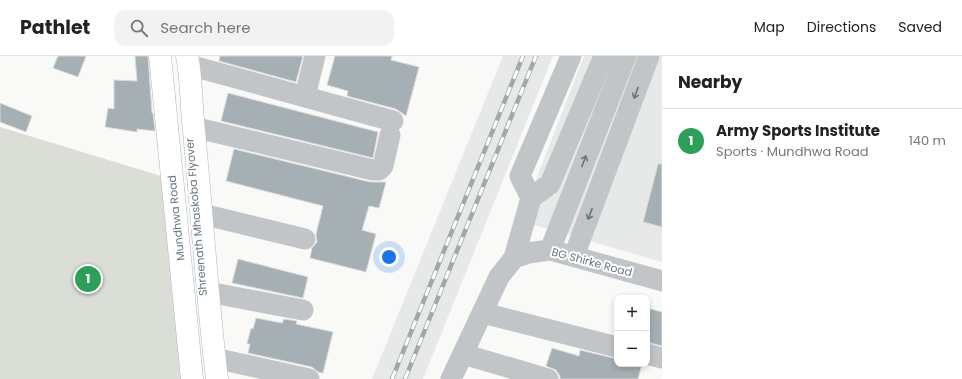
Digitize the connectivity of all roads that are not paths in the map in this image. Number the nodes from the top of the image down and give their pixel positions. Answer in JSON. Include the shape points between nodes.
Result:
{"nodes":[{"id":1,"x":315,"y":56,"type":"edge"},
{"id":2,"x":571,"y":56,"type":"edge"},
{"id":3,"x":604,"y":56,"type":"edge"},
{"id":4,"x":626,"y":56,"type":"edge"},
{"id":5,"x":649,"y":56,"type":"edge"},
{"id":6,"x":186,"y":59,"type":"edge"},
{"id":7,"x":161,"y":62,"type":"edge"},
{"id":8,"x":305,"y":96,"type":"junction"},
{"id":9,"x":187,"y":133,"type":"junction"},
{"id":10,"x":530,"y":198,"type":"junction"},
{"id":11,"x":202,"y":214,"type":"junction"},
{"id":12,"x":305,"y":239,"type":"dead end"},
{"id":13,"x":550,"y":250,"type":"junction"},
{"id":14,"x":574,"y":256,"type":"junction"},
{"id":15,"x":514,"y":258,"type":"junction"},
{"id":16,"x":662,"y":281,"type":"edge"},
{"id":17,"x":208,"y":292,"type":"junction"},
{"id":18,"x":303,"y":310,"type":"dead end"},
{"id":19,"x":482,"y":313,"type":"junction"},
{"id":20,"x":614,"y":346,"type":"edge"},
{"id":21,"x":463,"y":354,"type":"junction"},
{"id":22,"x":650,"y":355,"type":"edge"},
{"id":23,"x":662,"y":358,"type":"edge"},
{"id":24,"x":215,"y":369,"type":"edge"},
{"id":25,"x":192,"y":379,"type":"edge"},
{"id":26,"x":201,"y":379,"type":"edge"},
{"id":27,"x":209,"y":379,"type":"edge"},
{"id":28,"x":309,"y":379,"type":"edge"},
{"id":29,"x":451,"y":379,"type":"edge"},
{"id":30,"x":548,"y":379,"type":"edge"}],
"edges":[{"from":1,"to":8,"type":"street"},
{"from":2,"to":10,"type":"street","via":[[520,176]]},
{"from":3,"to":10,"type":"street","via":[[550,184]]},
{"from":13,"to":4,"type":"street","one_way":true},
{"from":5,"to":14,"type":"street","one_way":true},
{"from":6,"to":8,"type":"street"},
{"from":6,"to":9,"type":"main road","name":"Shreenath Mhaskoba Flyover"},
{"from":7,"to":9,"type":"main road","name":"Shreenath Mhaskoba Flyover","via":[[170,74]]},
{"from":7,"to":25,"type":"main road","name":"Mundhwa Road"},
{"from":8,"to":9,"type":"street","via":[[392,128],[383,166],[379,170],[373,170]]},
{"from":9,"to":11,"type":"main road"},
{"from":9,"to":26,"type":"main road","name":"Shreenath Mhaskoba Flyover","via":[[190,228]]},
{"from":9,"to":27,"type":"main road","name":"Shreenath Mhaskoba Flyover"},
{"from":10,"to":15,"type":"street"},
{"from":11,"to":12,"type":"street"},
{"from":11,"to":17,"type":"main road"},
{"from":13,"to":14,"type":"street","name":"BG Shirke Road"},
{"from":13,"to":15,"type":"street","name":"BG Shirke Road"},
{"from":14,"to":16,"type":"street","name":"BG Shirke Road"},
{"from":15,"to":19,"type":"street","via":[[499,277]]},
{"from":17,"to":18,"type":"street"},
{"from":17,"to":24,"type":"main road"},
{"from":19,"to":20,"type":"street"},
{"from":19,"to":21,"type":"street"},
{"from":21,"to":29,"type":"street"},
{"from":21,"to":30,"type":"street"},
{"from":22,"to":23,"type":"street"},
{"from":24,"to":28,"type":"street"}]}
